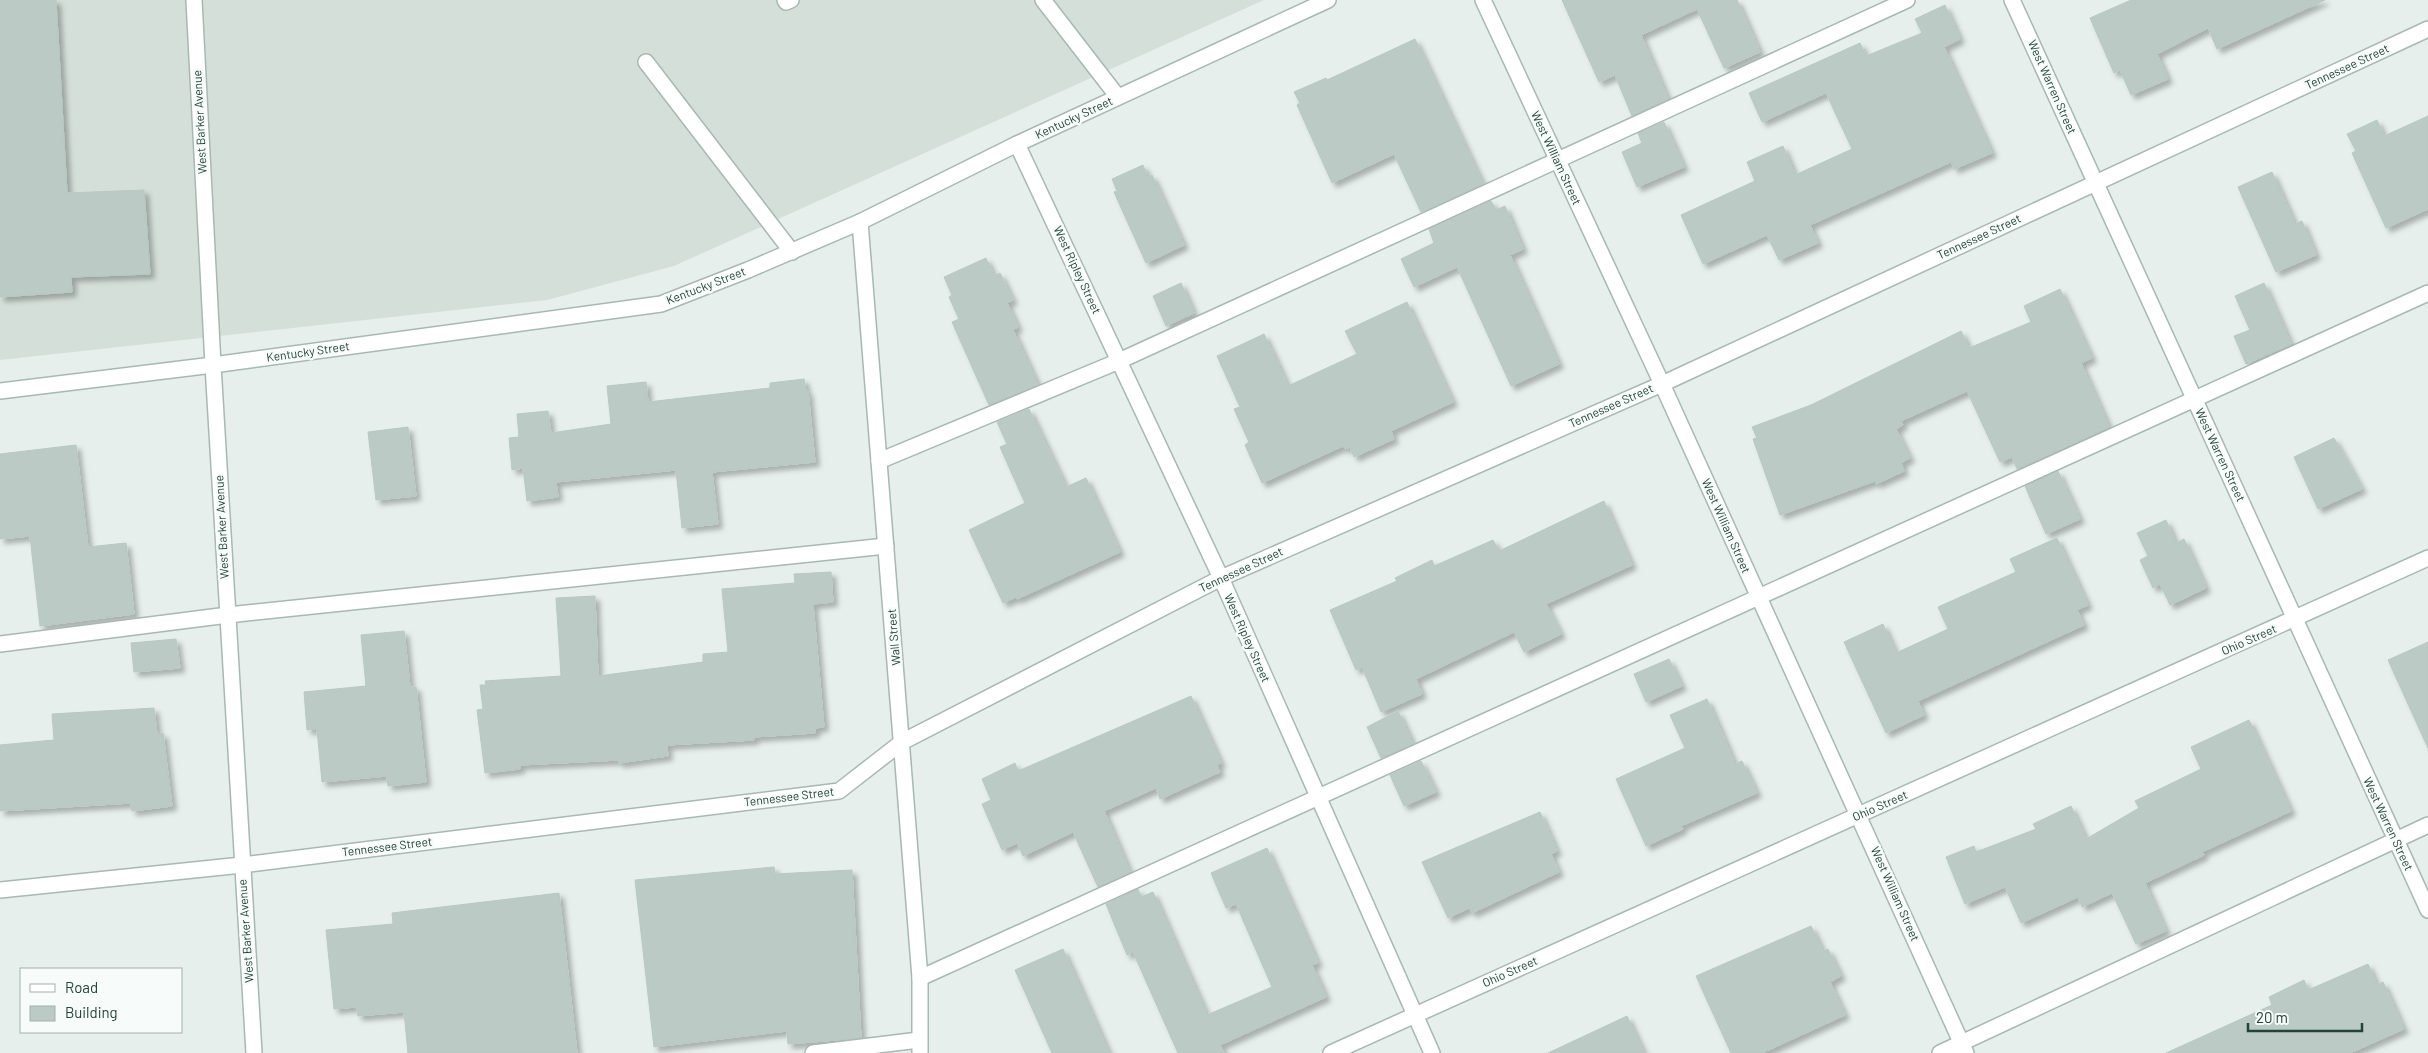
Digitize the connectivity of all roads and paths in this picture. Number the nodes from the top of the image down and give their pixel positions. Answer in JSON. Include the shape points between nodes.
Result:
{"nodes":[{"id":1,"x":194,"y":0,"type":"edge"},
{"id":2,"x":785,"y":0,"type":"edge"},
{"id":3,"x":791,"y":0,"type":"edge"},
{"id":4,"x":1043,"y":0,"type":"edge"},
{"id":5,"x":1328,"y":0,"type":"edge"},
{"id":6,"x":1483,"y":0,"type":"edge"},
{"id":7,"x":1907,"y":0,"type":"edge"},
{"id":8,"x":2012,"y":0,"type":"edge"},
{"id":9,"x":2428,"y":29,"type":"edge"},
{"id":10,"x":646,"y":62,"type":"dead end"},
{"id":11,"x":1118,"y":97,"type":"junction"},
{"id":12,"x":1017,"y":144,"type":"junction"},
{"id":13,"x":1557,"y":159,"type":"junction"},
{"id":14,"x":2095,"y":183,"type":"junction"},
{"id":15,"x":860,"y":222,"type":"junction"},
{"id":16,"x":792,"y":252,"type":"junction"},
{"id":17,"x":2428,"y":293,"type":"edge"},
{"id":18,"x":1119,"y":361,"type":"junction"},
{"id":19,"x":213,"y":365,"type":"junction"},
{"id":20,"x":1662,"y":384,"type":"junction"},
{"id":21,"x":0,"y":391,"type":"edge"},
{"id":22,"x":2194,"y":399,"type":"junction"},
{"id":23,"x":879,"y":461,"type":"junction"},
{"id":24,"x":886,"y":546,"type":"junction"},
{"id":25,"x":2428,"y":558,"type":"edge"},
{"id":26,"x":1221,"y":578,"type":"junction"},
{"id":27,"x":1759,"y":597,"type":"junction"},
{"id":28,"x":228,"y":615,"type":"junction"},
{"id":29,"x":2294,"y":620,"type":"junction"},
{"id":30,"x":0,"y":644,"type":"edge"},
{"id":31,"x":902,"y":742,"type":"junction"},
{"id":32,"x":1318,"y":797,"type":"junction"},
{"id":33,"x":1859,"y":816,"type":"junction"},
{"id":34,"x":2428,"y":824,"type":"edge"},
{"id":35,"x":2396,"y":840,"type":"junction"},
{"id":36,"x":242,"y":866,"type":"junction"},
{"id":37,"x":0,"y":890,"type":"edge"},
{"id":38,"x":2428,"y":910,"type":"edge"},
{"id":39,"x":920,"y":978,"type":"junction"},
{"id":40,"x":1414,"y":1015,"type":"junction"},
{"id":41,"x":920,"y":1047,"type":"edge"},
{"id":42,"x":1964,"y":1048,"type":"edge"},
{"id":43,"x":254,"y":1053,"type":"edge"},
{"id":44,"x":813,"y":1053,"type":"edge"},
{"id":45,"x":1331,"y":1053,"type":"edge"},
{"id":46,"x":1432,"y":1053,"type":"edge"},
{"id":47,"x":1940,"y":1053,"type":"edge"}],
"edges":[{"from":1,"to":19,"type":"street","name":"West Barker Avenue"},
{"from":2,"to":3,"type":"street"},
{"from":4,"to":11,"type":"street"},
{"from":5,"to":11,"type":"street","name":"Kentucky Street"},
{"from":6,"to":13,"type":"street","name":"West William Street"},
{"from":7,"to":13,"type":"street"},
{"from":8,"to":14,"type":"street","name":"West Warren Street"},
{"from":9,"to":14,"type":"street","name":"Tennessee Street"},
{"from":10,"to":16,"type":"street"},
{"from":11,"to":12,"type":"street","name":"Kentucky Street"},
{"from":12,"to":15,"type":"street","name":"Kentucky Street"},
{"from":12,"to":18,"type":"street","name":"West Ripley Street"},
{"from":13,"to":18,"type":"street"},
{"from":13,"to":20,"type":"street","name":"West William Street"},
{"from":14,"to":20,"type":"street","name":"Tennessee Street"},
{"from":14,"to":22,"type":"street","name":"West Warren Street"},
{"from":15,"to":16,"type":"street","name":"Kentucky Street"},
{"from":15,"to":23,"type":"street","name":"Wall Street"},
{"from":16,"to":19,"type":"street","name":"Kentucky Street","via":[[661,304]]},
{"from":17,"to":22,"type":"street"},
{"from":18,"to":23,"type":"street"},
{"from":18,"to":26,"type":"street","name":"West Ripley Street"},
{"from":19,"to":21,"type":"street","name":"Kentucky Street"},
{"from":19,"to":28,"type":"street","name":"West Barker Avenue"},
{"from":20,"to":26,"type":"street","name":"Tennessee Street"},
{"from":20,"to":27,"type":"street","name":"West William Street"},
{"from":22,"to":27,"type":"street"},
{"from":22,"to":29,"type":"street","name":"West Warren Street"},
{"from":23,"to":24,"type":"street","name":"Wall Street"},
{"from":24,"to":28,"type":"street"},
{"from":24,"to":31,"type":"street","name":"Wall Street"},
{"from":25,"to":29,"type":"street","name":"Ohio Street"},
{"from":26,"to":31,"type":"street","name":"Tennessee Street"},
{"from":26,"to":32,"type":"street","name":"West Ripley Street"},
{"from":27,"to":32,"type":"street"},
{"from":27,"to":33,"type":"street","name":"West William Street"},
{"from":28,"to":30,"type":"street"},
{"from":28,"to":36,"type":"street","name":"West Barker Avenue"},
{"from":29,"to":33,"type":"street","name":"Ohio Street"},
{"from":29,"to":35,"type":"street","name":"West Warren Street"},
{"from":31,"to":36,"type":"street","name":"Tennessee Street","via":[[839,791]]},
{"from":31,"to":39,"type":"street","name":"Wall Street"},
{"from":32,"to":39,"type":"street"},
{"from":32,"to":40,"type":"street","name":"West Ripley Street"},
{"from":33,"to":40,"type":"street","name":"Ohio Street"},
{"from":33,"to":42,"type":"street","name":"West William Street"},
{"from":34,"to":35,"type":"street"},
{"from":35,"to":38,"type":"street","name":"West Warren Street"},
{"from":35,"to":42,"type":"street"},
{"from":36,"to":37,"type":"street","name":"Tennessee Street"},
{"from":36,"to":43,"type":"street","name":"West Barker Avenue"},
{"from":39,"to":41,"type":"street","name":"Wall Street"},
{"from":40,"to":45,"type":"street","name":"Ohio Street"},
{"from":40,"to":46,"type":"street","name":"West Ripley Street"},
{"from":41,"to":44,"type":"street"},
{"from":42,"to":47,"type":"street"}]}
